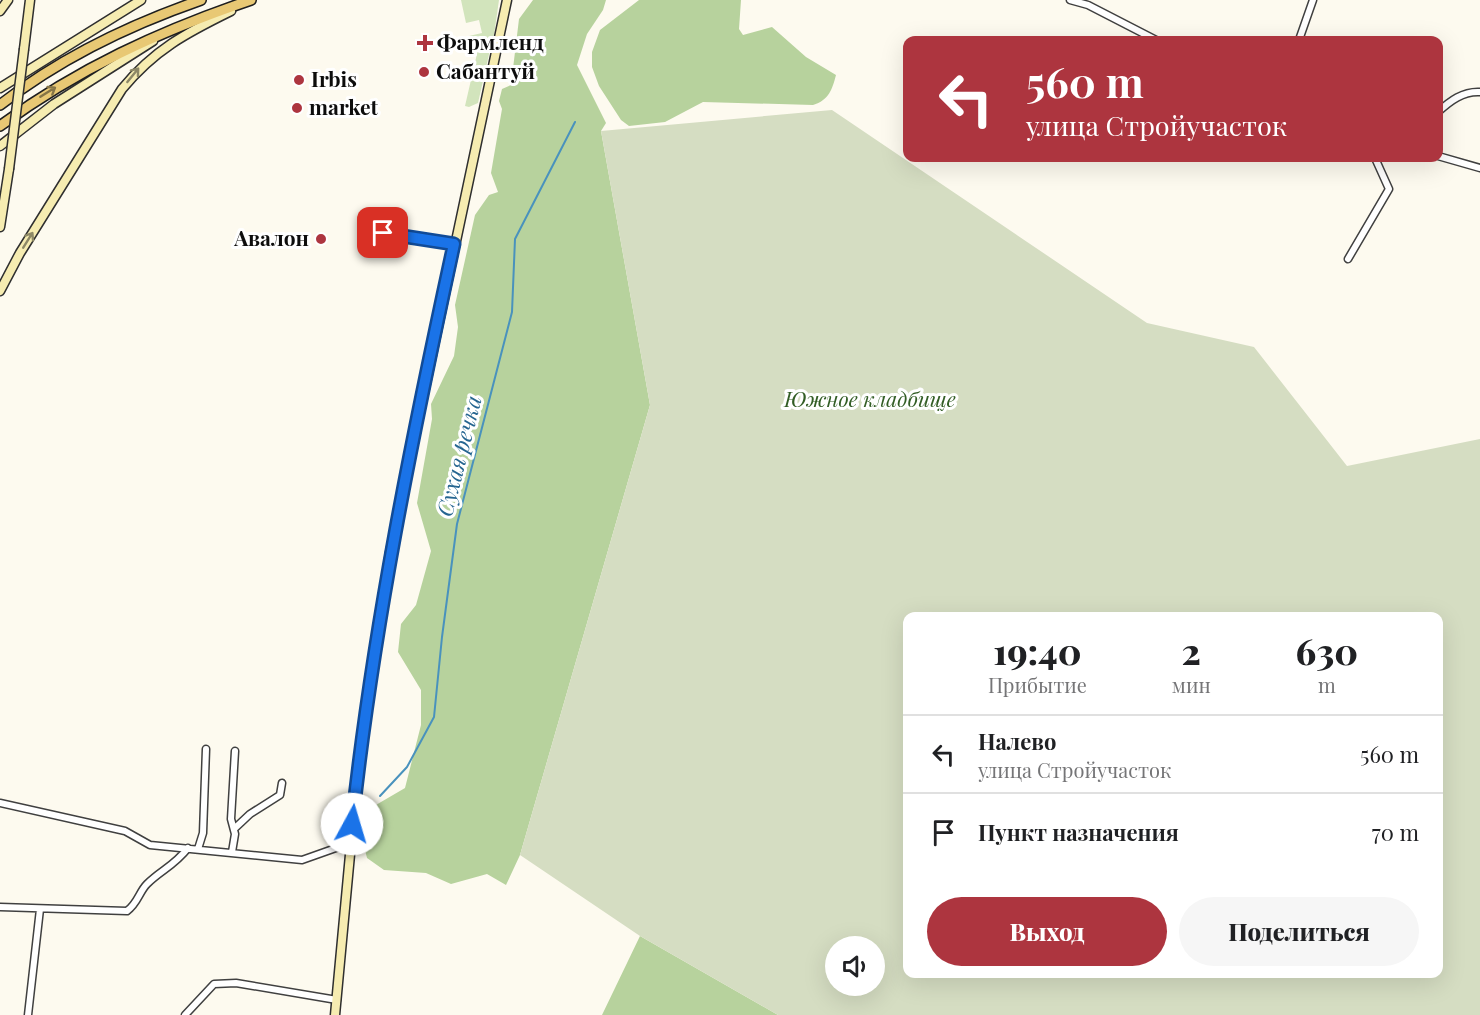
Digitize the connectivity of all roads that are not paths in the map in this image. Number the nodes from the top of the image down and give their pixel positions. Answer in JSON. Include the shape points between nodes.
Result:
{"nodes":[{"id":1,"x":8,"y":0,"type":"edge"},
{"id":2,"x":30,"y":0,"type":"edge"},
{"id":3,"x":141,"y":0,"type":"edge"},
{"id":4,"x":201,"y":0,"type":"edge"},
{"id":5,"x":251,"y":0,"type":"edge"},
{"id":6,"x":507,"y":0,"type":"edge"},
{"id":7,"x":1070,"y":0,"type":"edge"},
{"id":8,"x":1312,"y":0,"type":"edge"},
{"id":9,"x":0,"y":11,"type":"edge"},
{"id":10,"x":176,"y":27,"type":"junction"},
{"id":11,"x":1148,"y":36,"type":"edge"},
{"id":12,"x":1300,"y":36,"type":"edge"},
{"id":13,"x":0,"y":88,"type":"edge"},
{"id":14,"x":1480,"y":92,"type":"edge"},
{"id":15,"x":0,"y":105,"type":"edge"},
{"id":16,"x":1443,"y":107,"type":"edge"},
{"id":17,"x":0,"y":126,"type":"edge"},
{"id":18,"x":0,"y":146,"type":"edge"},
{"id":19,"x":1443,"y":157,"type":"edge"},
{"id":20,"x":1377,"y":162,"type":"edge"},
{"id":21,"x":1480,"y":168,"type":"edge"},
{"id":22,"x":0,"y":227,"type":"edge"},
{"id":23,"x":369,"y":230,"type":"dead end"},
{"id":24,"x":454,"y":244,"type":"junction"},
{"id":25,"x":1348,"y":259,"type":"dead end"},
{"id":26,"x":0,"y":291,"type":"edge"},
{"id":27,"x":206,"y":748,"type":"dead end"},
{"id":28,"x":235,"y":751,"type":"dead end"},
{"id":29,"x":282,"y":783,"type":"dead end"},
{"id":30,"x":0,"y":803,"type":"edge"},
{"id":31,"x":234,"y":829,"type":"junction"},
{"id":32,"x":350,"y":843,"type":"junction"},
{"id":33,"x":189,"y":848,"type":"junction"},
{"id":34,"x":198,"y":849,"type":"junction"},
{"id":35,"x":232,"y":852,"type":"junction"},
{"id":36,"x":0,"y":907,"type":"edge"},
{"id":37,"x":40,"y":909,"type":"junction"},
{"id":38,"x":337,"y":1000,"type":"junction"},
{"id":39,"x":28,"y":1015,"type":"edge"},
{"id":40,"x":185,"y":1015,"type":"edge"},
{"id":41,"x":335,"y":1015,"type":"edge"}],
"edges":[{"from":1,"to":9,"type":"main road"},
{"from":2,"to":22,"type":"main road","bridge":true},
{"from":3,"to":13,"type":"main road"},
{"from":4,"to":15,"type":"main road","via":[[82,51]]},
{"from":5,"to":10,"type":"main road"},
{"from":26,"to":5,"type":"main road","one_way":true,"via":[[122,89],[141,66],[178,37]]},
{"from":6,"to":24,"type":"main road"},
{"from":7,"to":11,"type":"street"},
{"from":8,"to":12,"type":"street"},
{"from":17,"to":10,"type":"main road","one_way":true,"via":[[102,61]]},
{"from":10,"to":18,"type":"main road","via":[[54,104]]},
{"from":14,"to":16,"type":"street","via":[[1451,100]]},
{"from":19,"to":21,"type":"street"},
{"from":20,"to":25,"type":"street","via":[[1389,189]]},
{"from":23,"to":24,"type":"street"},
{"from":24,"to":32,"type":"main road","via":[[390,553],[370,673]]},
{"from":27,"to":34,"type":"street","via":[[203,833]]},
{"from":28,"to":31,"type":"street","via":[[231,819]]},
{"from":29,"to":31,"type":"street","via":[[280,795],[250,813]]},
{"from":30,"to":33,"type":"street","via":[[125,831],[150,845]]},
{"from":31,"to":35,"type":"street"},
{"from":32,"to":35,"type":"street","via":[[302,860]]},
{"from":32,"to":38,"type":"main road"},
{"from":33,"to":34,"type":"street"},
{"from":33,"to":37,"type":"street","via":[[176,864],[150,881],[127,911]]},
{"from":34,"to":35,"type":"street"},
{"from":36,"to":37,"type":"street"},
{"from":37,"to":39,"type":"street"},
{"from":38,"to":40,"type":"street","via":[[236,983],[214,984]]},
{"from":38,"to":41,"type":"main road"}]}
